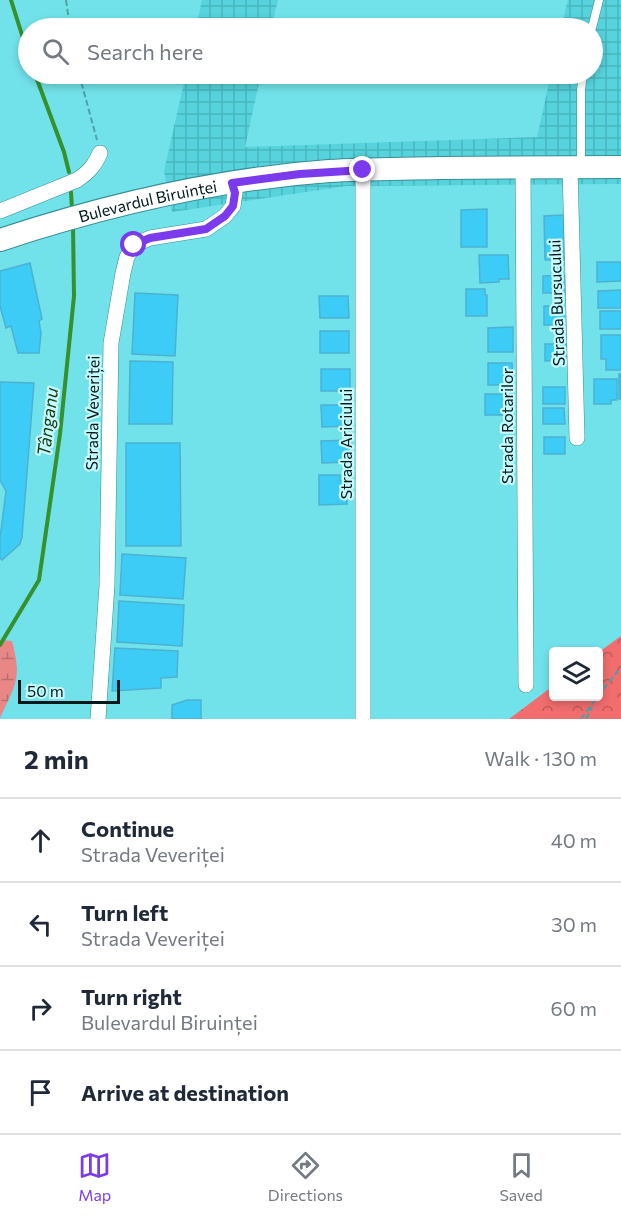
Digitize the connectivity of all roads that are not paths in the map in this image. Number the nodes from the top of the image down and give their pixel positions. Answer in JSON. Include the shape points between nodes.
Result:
{"nodes":[{"id":1,"x":599,"y":0,"type":"edge"},
{"id":2,"x":594,"y":18,"type":"edge"},
{"id":3,"x":582,"y":84,"type":"edge"},
{"id":4,"x":100,"y":153,"type":"road end"},
{"id":5,"x":621,"y":166,"type":"edge"},
{"id":6,"x":522,"y":167,"type":"junction"},
{"id":7,"x":575,"y":167,"type":"junction"},
{"id":8,"x":363,"y":170,"type":"junction"},
{"id":9,"x":232,"y":183,"type":"junction"},
{"id":10,"x":0,"y":211,"type":"edge"},
{"id":11,"x":0,"y":240,"type":"edge"},
{"id":12,"x":577,"y":438,"type":"dead end"},
{"id":13,"x":526,"y":685,"type":"dead end"},
{"id":14,"x":98,"y":719,"type":"edge"},
{"id":15,"x":363,"y":719,"type":"edge"}],
"edges":[{"from":1,"to":2,"type":"lane"},
{"from":3,"to":7,"type":"lane"},
{"from":4,"to":10,"type":"street","via":[[96,164],[77,180]]},
{"from":5,"to":7,"type":"main road","name":"Bulevardul Biruinței"},
{"from":6,"to":7,"type":"main road","name":"Bulevardul Biruinței"},
{"from":6,"to":8,"type":"main road","name":"Bulevardul Biruinței"},
{"from":6,"to":13,"type":"street","name":"Strada Rotarilor"},
{"from":7,"to":12,"type":"street","name":"Strada Bursucului"},
{"from":8,"to":9,"type":"main road","name":"Bulevardul Biruinței"},
{"from":8,"to":15,"type":"street","name":"Strada Ariciului"},
{"from":9,"to":11,"type":"main road","name":"Bulevardul Biruinței","via":[[91,213]]},
{"from":9,"to":14,"type":"street","name":"Strada Veveriței","via":[[233,206],[225,216],[206,229],[150,238],[134,245],[127,257],[111,343],[107,585]]}]}
